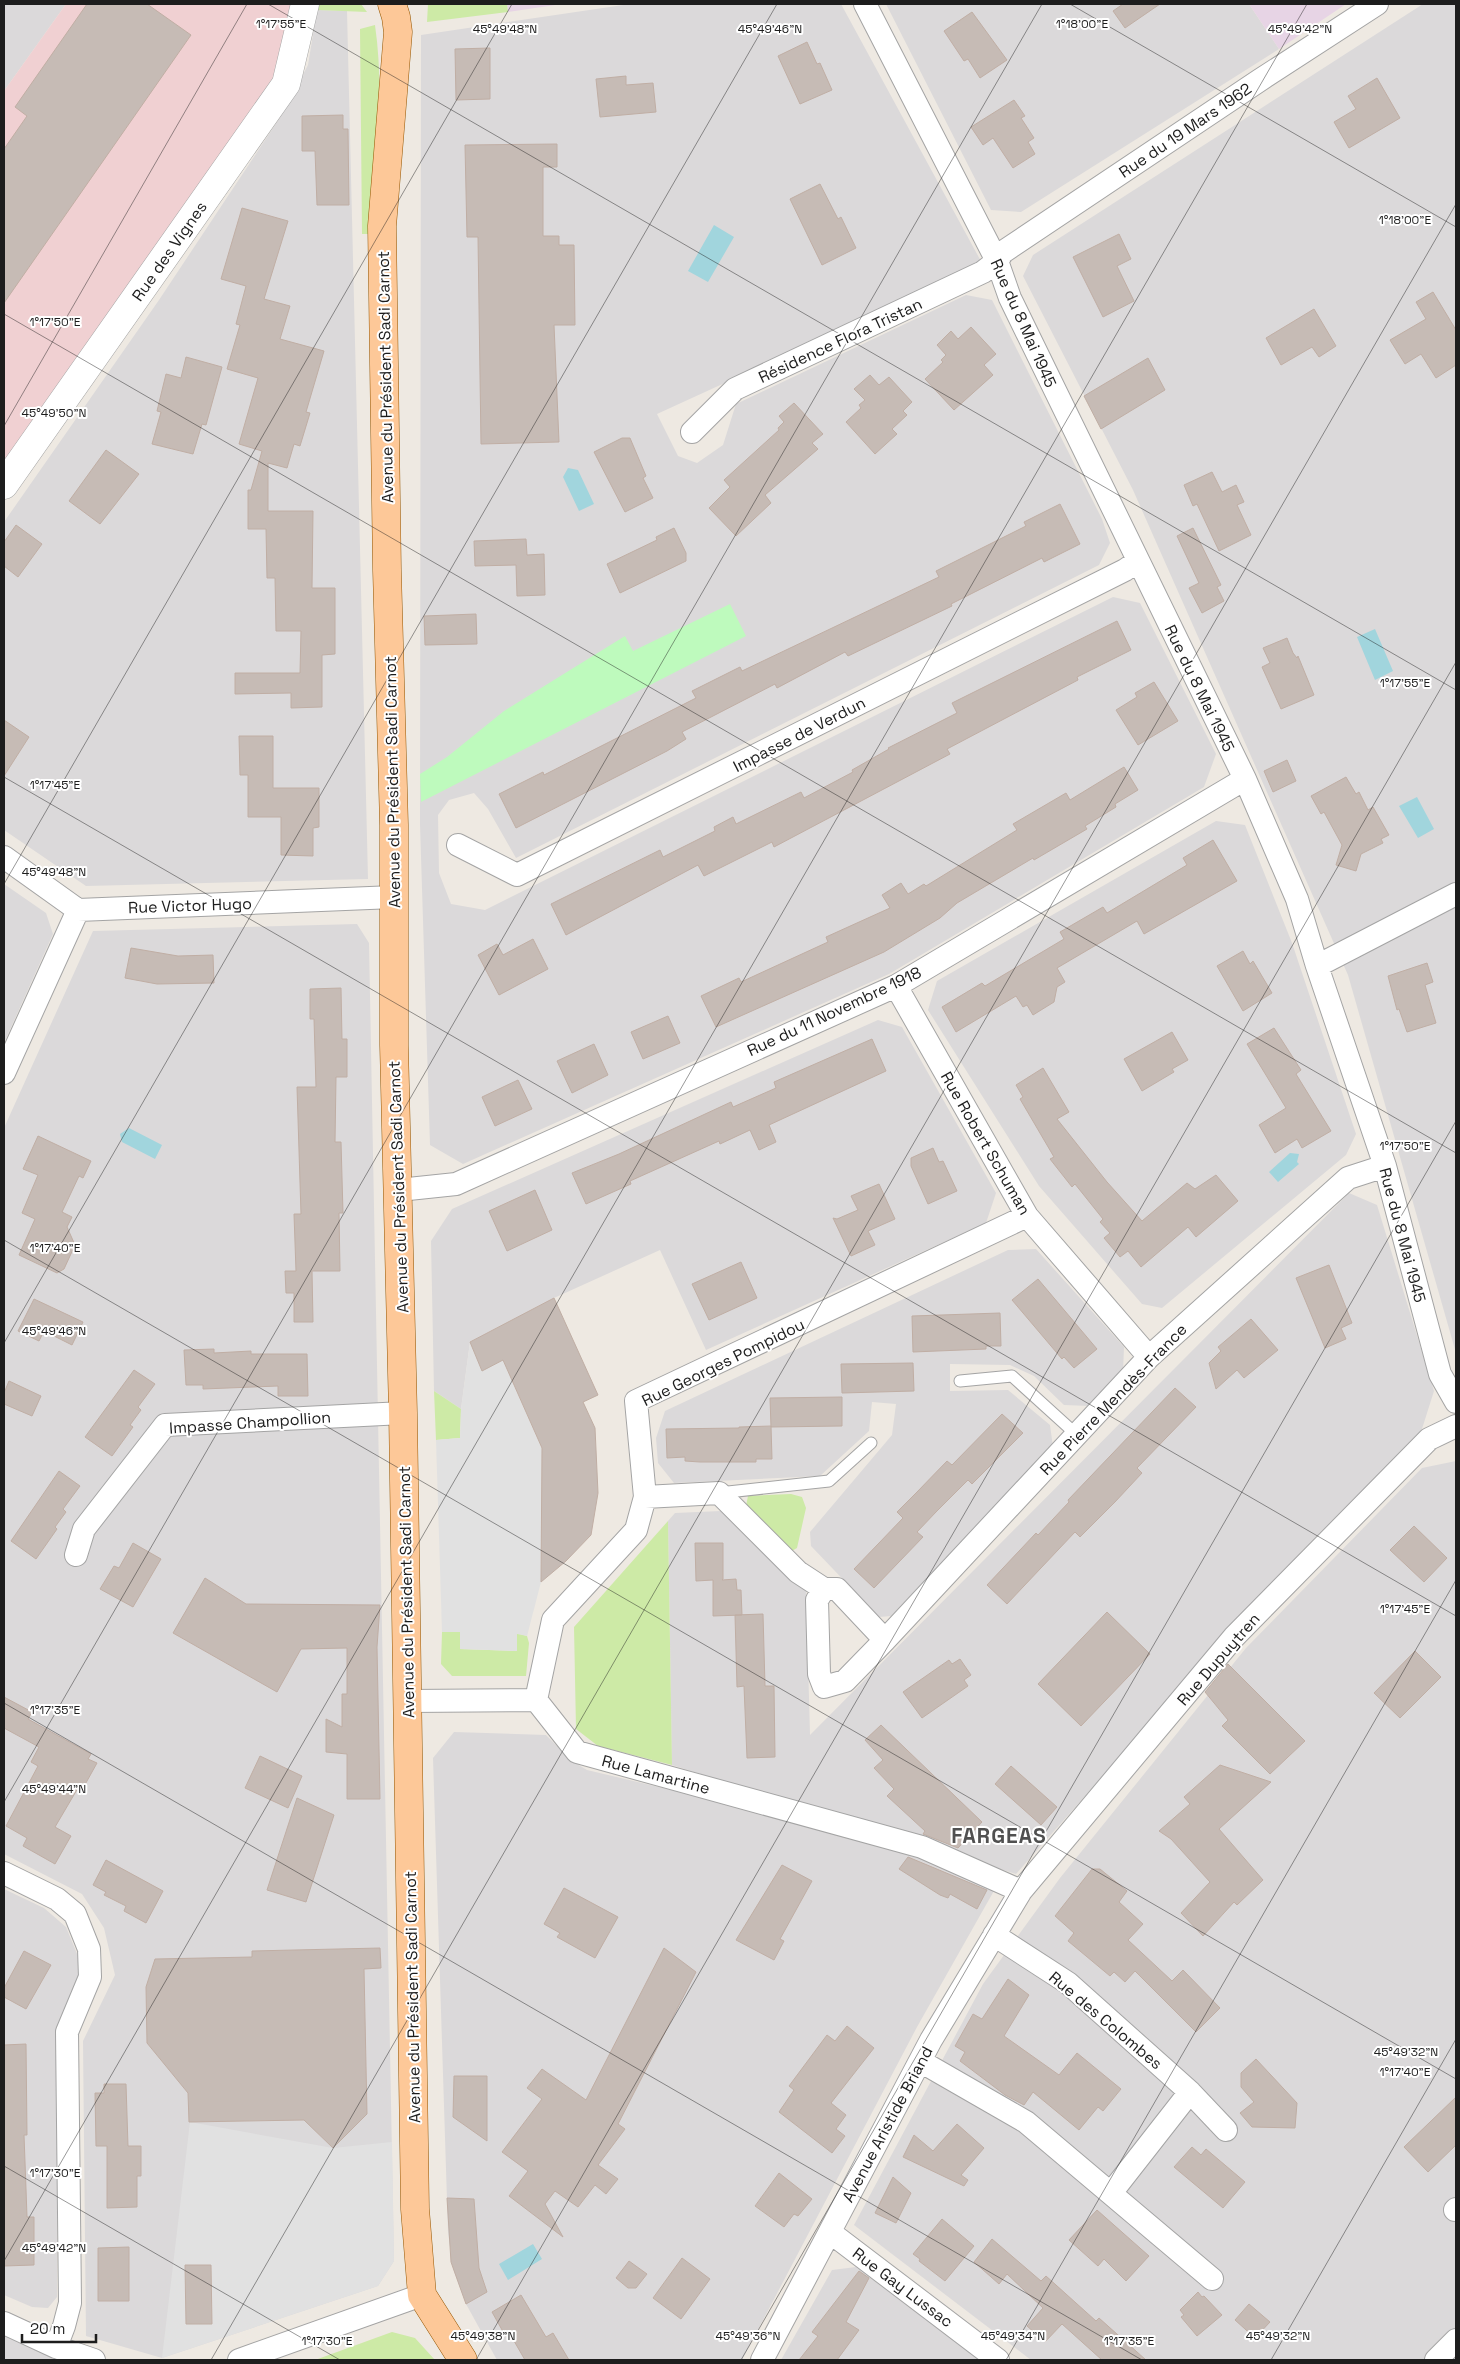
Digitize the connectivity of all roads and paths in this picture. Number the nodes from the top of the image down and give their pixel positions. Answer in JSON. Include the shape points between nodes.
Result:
{"nodes":[{"id":1,"x":305,"y":4,"type":"edge"},
{"id":2,"x":392,"y":4,"type":"edge"},
{"id":3,"x":865,"y":4,"type":"edge"},
{"id":4,"x":1377,"y":4,"type":"edge"},
{"id":5,"x":997,"y":261,"type":"junction"},
{"id":6,"x":692,"y":432,"type":"dead end"},
{"id":7,"x":4,"y":485,"type":"edge"},
{"id":8,"x":1138,"y":561,"type":"junction"},
{"id":9,"x":1245,"y":779,"type":"junction"},
{"id":10,"x":458,"y":845,"type":"dead end"},
{"id":11,"x":4,"y":857,"type":"edge"},
{"id":12,"x":1456,"y":894,"type":"edge"},
{"id":13,"x":394,"y":897,"type":"junction"},
{"id":14,"x":78,"y":910,"type":"junction"},
{"id":15,"x":1317,"y":966,"type":"junction"},
{"id":16,"x":896,"y":986,"type":"junction"},
{"id":17,"x":4,"y":1073,"type":"edge"},
{"id":18,"x":1385,"y":1166,"type":"junction"},
{"id":19,"x":399,"y":1190,"type":"junction"},
{"id":20,"x":1026,"y":1216,"type":"junction"},
{"id":21,"x":1149,"y":1357,"type":"junction"},
{"id":22,"x":960,"y":1381,"type":"dead end"},
{"id":23,"x":1456,"y":1402,"type":"edge"},
{"id":24,"x":403,"y":1413,"type":"junction"},
{"id":25,"x":1456,"y":1426,"type":"edge"},
{"id":26,"x":1076,"y":1435,"type":"junction"},
{"id":27,"x":870,"y":1444,"type":"dead end"},
{"id":28,"x":719,"y":1493,"type":"junction"},
{"id":29,"x":645,"y":1497,"type":"junction"},
{"id":30,"x":76,"y":1555,"type":"dead end"},
{"id":31,"x":824,"y":1589,"type":"junction"},
{"id":32,"x":885,"y":1640,"type":"junction"},
{"id":33,"x":536,"y":1700,"type":"junction"},
{"id":34,"x":408,"y":1701,"type":"junction"},
{"id":35,"x":4,"y":1873,"type":"edge"},
{"id":36,"x":1020,"y":1891,"type":"junction"},
{"id":37,"x":994,"y":1936,"type":"junction"},
{"id":38,"x":920,"y":2061,"type":"junction"},
{"id":39,"x":1190,"y":2092,"type":"junction"},
{"id":40,"x":1226,"y":2130,"type":"dead end"},
{"id":41,"x":1110,"y":2193,"type":"junction"},
{"id":42,"x":831,"y":2233,"type":"junction"},
{"id":43,"x":1212,"y":2279,"type":"dead end"},
{"id":44,"x":422,"y":2295,"type":"junction"},
{"id":45,"x":4,"y":2323,"type":"edge"},
{"id":46,"x":1456,"y":2340,"type":"edge"},
{"id":47,"x":56,"y":2347,"type":"junction"},
{"id":48,"x":263,"y":2356,"type":"edge"},
{"id":49,"x":94,"y":2360,"type":"edge"},
{"id":50,"x":239,"y":2360,"type":"edge"},
{"id":51,"x":463,"y":2360,"type":"edge"},
{"id":52,"x":762,"y":2360,"type":"edge"},
{"id":53,"x":998,"y":2360,"type":"edge"},
{"id":54,"x":1436,"y":2360,"type":"edge"}],
"edges":[{"from":1,"to":7,"type":"street","name":"Rue des Vignes","via":[[286,84]]},
{"from":2,"to":13,"type":"main road","name":"Avenue du Président Sadi Carnot","via":[[398,32],[382,226]]},
{"from":3,"to":5,"type":"street","name":"Rue du 8 Mai 1945"},
{"from":4,"to":5,"type":"street","name":"Rue du 19 Mars 1962","via":[[1003,252]]},
{"from":5,"to":6,"type":"street","name":"Résidence Flora Tristan","via":[[971,278],[735,389]]},
{"from":5,"to":8,"type":"street","name":"Rue du 8 Mai 1945","via":[[1010,298]]},
{"from":8,"to":9,"type":"street","name":"Rue du 8 Mai 1945"},
{"from":8,"to":10,"type":"street","name":"Impasse de Verdun","via":[[517,876]]},
{"from":9,"to":15,"type":"street","name":"Rue du 8 Mai 1945","via":[[1297,899]]},
{"from":9,"to":16,"type":"street","name":"Rue du 11 Novembre 1918"},
{"from":11,"to":14,"type":"street"},
{"from":12,"to":15,"type":"street"},
{"from":13,"to":14,"type":"street","name":"Rue Victor Hugo"},
{"from":13,"to":19,"type":"main road","name":"Avenue du Président Sadi Carnot","via":[[394,1045]]},
{"from":14,"to":17,"type":"street"},
{"from":15,"to":18,"type":"street","name":"Rue du 8 Mai 1945"},
{"from":16,"to":19,"type":"street","name":"Rue du 11 Novembre 1918","via":[[456,1184]]},
{"from":16,"to":20,"type":"street","name":"Rue Robert Schuman"},
{"from":18,"to":21,"type":"street","name":"Rue Pierre Mendès-France","via":[[1348,1178]]},
{"from":18,"to":23,"type":"street","name":"Rue du 8 Mai 1945","via":[[1440,1374]]},
{"from":19,"to":24,"type":"main road","name":"Avenue du Président Sadi Carnot"},
{"from":20,"to":21,"type":"street","name":"Rue Robert Schuman"},
{"from":20,"to":29,"type":"street","name":"Rue Georges Pompidou","via":[[636,1401]]},
{"from":21,"to":26,"type":"street","name":"Rue Pierre Mendès-France"},
{"from":22,"to":26,"type":"lane","via":[[1012,1376]]},
{"from":24,"to":30,"type":"street","name":"Impasse Champollion","via":[[165,1425],[84,1529]]},
{"from":24,"to":34,"type":"main road","name":"Avenue du Président Sadi Carnot"},
{"from":25,"to":36,"type":"street","name":"Rue Dupuytren","via":[[1429,1439],[1234,1637]]},
{"from":26,"to":32,"type":"street","name":"Rue Pierre Mendès-France"},
{"from":27,"to":28,"type":"lane","via":[[829,1481]]},
{"from":28,"to":29,"type":"street"},
{"from":28,"to":31,"type":"street","via":[[798,1572]]},
{"from":29,"to":33,"type":"street","name":"Rue Georges Pompidou","via":[[636,1530],[553,1620]]},
{"from":31,"to":32,"type":"street","via":[[837,1589]]},
{"from":31,"to":32,"type":"street","name":"Rue Pierre Mendès-France","via":[[817,1600],[819,1674],[824,1687],[845,1681]]},
{"from":33,"to":34,"type":"street"},
{"from":33,"to":36,"type":"street","name":"Rue Lamartine","via":[[577,1752],[922,1847]]},
{"from":34,"to":44,"type":"main road","name":"Avenue du Président Sadi Carnot","via":[[415,2209]]},
{"from":35,"to":47,"type":"street","via":[[57,1899],[75,1914],[89,1949],[90,1977],[67,2032],[70,2303]]},
{"from":36,"to":37,"type":"street","name":"Avenue Aristide Briand"},
{"from":37,"to":38,"type":"street","name":"Avenue Aristide Briand"},
{"from":37,"to":39,"type":"street","name":"Rue des Colombes","via":[[1068,1983]]},
{"from":38,"to":41,"type":"street","via":[[1026,2122]]},
{"from":38,"to":42,"type":"street","name":"Avenue Aristide Briand"},
{"from":39,"to":40,"type":"street","name":"Rue des Colombes"},
{"from":39,"to":41,"type":"street"},
{"from":41,"to":43,"type":"street"},
{"from":42,"to":52,"type":"street","name":"Avenue Aristide Briand"},
{"from":42,"to":53,"type":"street","name":"Rue Gay Lussac"},
{"from":44,"to":48,"type":"street"},
{"from":44,"to":51,"type":"main road","name":"Avenue du Président Sadi Carnot"},
{"from":45,"to":47,"type":"street"},
{"from":46,"to":54,"type":"street"},
{"from":47,"to":49,"type":"street"},
{"from":48,"to":50,"type":"street"}]}
